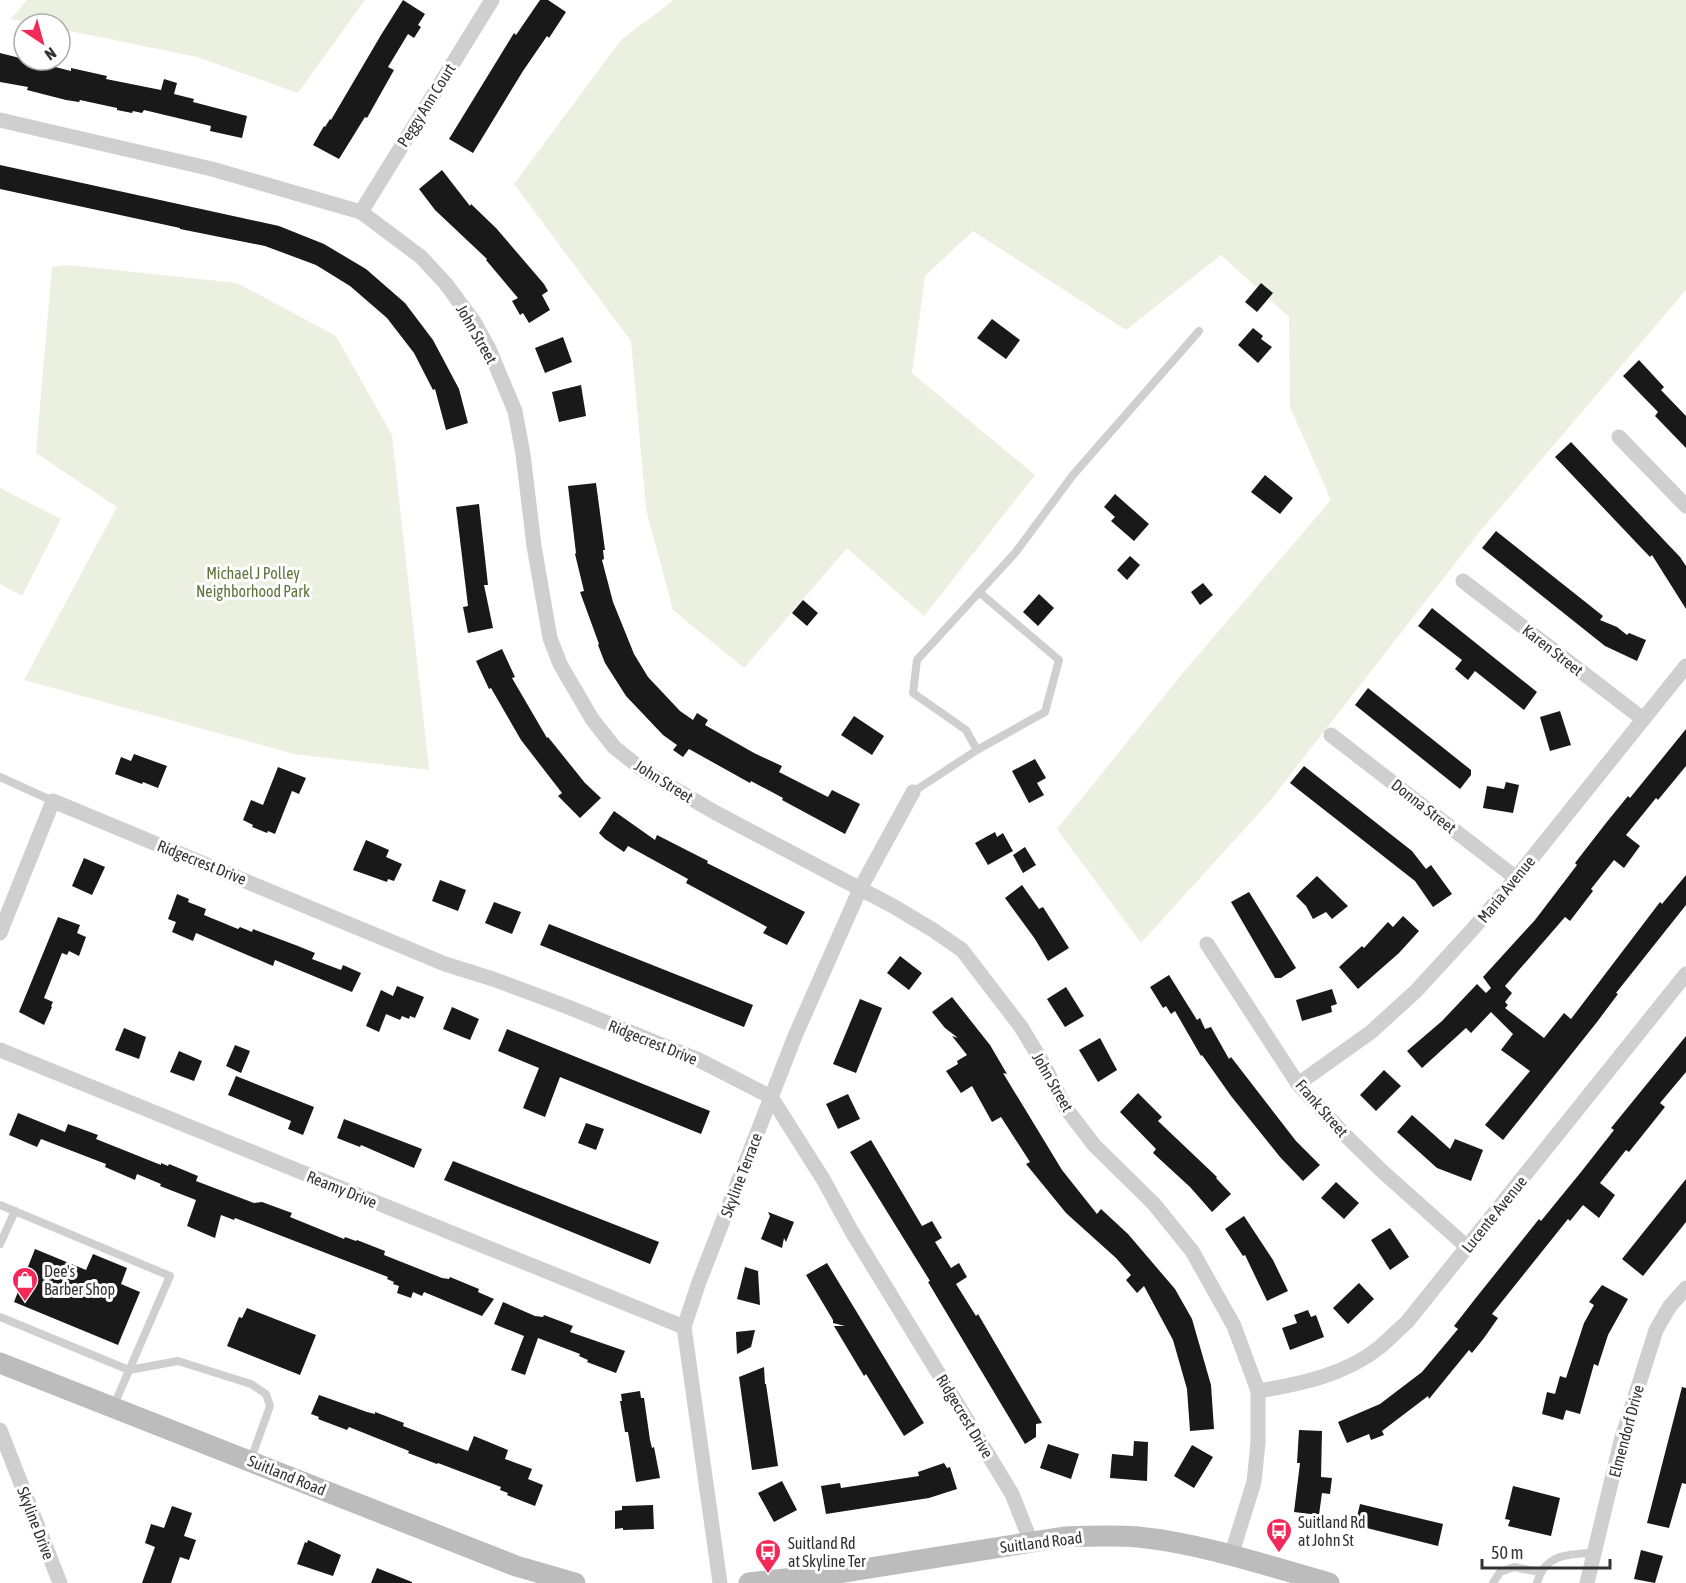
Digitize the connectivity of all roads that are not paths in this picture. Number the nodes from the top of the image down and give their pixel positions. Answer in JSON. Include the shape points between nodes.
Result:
{"nodes":[{"id":1,"x":492,"y":0,"type":"edge"},
{"id":2,"x":0,"y":120,"type":"edge"},
{"id":3,"x":361,"y":212,"type":"junction"},
{"id":4,"x":1199,"y":331,"type":"dead end"},
{"id":5,"x":1619,"y":437,"type":"dead end"},
{"id":6,"x":1686,"y":506,"type":"edge"},
{"id":7,"x":1463,"y":581,"type":"dead end"},
{"id":8,"x":980,"y":592,"type":"junction"},
{"id":9,"x":1686,"y":666,"type":"edge"},
{"id":10,"x":1642,"y":719,"type":"junction"},
{"id":11,"x":1331,"y":735,"type":"dead end"},
{"id":12,"x":977,"y":750,"type":"junction"},
{"id":13,"x":0,"y":777,"type":"edge"},
{"id":14,"x":913,"y":792,"type":"joint"},
{"id":15,"x":53,"y":801,"type":"junction"},
{"id":16,"x":1516,"y":878,"type":"junction"},
{"id":17,"x":860,"y":889,"type":"junction"},
{"id":18,"x":0,"y":933,"type":"edge"},
{"id":19,"x":1207,"y":944,"type":"dead end"},
{"id":20,"x":1686,"y":975,"type":"edge"},
{"id":21,"x":0,"y":1050,"type":"edge"},
{"id":22,"x":1298,"y":1084,"type":"junction"},
{"id":23,"x":771,"y":1097,"type":"junction"},
{"id":24,"x":0,"y":1205,"type":"edge"},
{"id":25,"x":15,"y":1211,"type":"junction"},
{"id":26,"x":0,"y":1244,"type":"edge"},
{"id":27,"x":1467,"y":1247,"type":"junction"},
{"id":28,"x":1686,"y":1288,"type":"edge"},
{"id":29,"x":0,"y":1317,"type":"edge"},
{"id":30,"x":684,"y":1327,"type":"junction"},
{"id":31,"x":0,"y":1363,"type":"edge"},
{"id":32,"x":129,"y":1370,"type":"junction"},
{"id":33,"x":1258,"y":1391,"type":"junction"},
{"id":34,"x":113,"y":1406,"type":"junction"},
{"id":35,"x":0,"y":1430,"type":"edge"},
{"id":36,"x":250,"y":1460,"type":"junction"},
{"id":37,"x":1031,"y":1542,"type":"junction"},
{"id":38,"x":1594,"y":1552,"type":"junction"},
{"id":39,"x":1231,"y":1556,"type":"junction"},
{"id":40,"x":1540,"y":1572,"type":"junction"},
{"id":41,"x":568,"y":1582,"type":"edge"},
{"id":42,"x":60,"y":1583,"type":"edge"},
{"id":43,"x":720,"y":1583,"type":"edge"},
{"id":44,"x":749,"y":1583,"type":"edge"},
{"id":45,"x":1329,"y":1583,"type":"edge"},
{"id":46,"x":1493,"y":1583,"type":"edge"},
{"id":47,"x":1537,"y":1583,"type":"edge"},
{"id":48,"x":1587,"y":1583,"type":"edge"}],
"edges":[{"from":1,"to":3,"type":"street","name":"Peggy Ann Court"},
{"from":2,"to":3,"type":"street","name":"John Street","via":[[212,169]]},
{"from":3,"to":17,"type":"street","name":"John Street","via":[[421,257],[446,284],[489,349],[515,411],[550,638],[560,664],[592,719],[614,747],[644,771]]},
{"from":4,"to":8,"type":"lane","via":[[1073,475],[1015,553]]},
{"from":5,"to":6,"type":"street"},
{"from":7,"to":10,"type":"street","name":"Karen Street"},
{"from":8,"to":12,"type":"lane","via":[[917,660],[913,693],[966,730]]},
{"from":8,"to":12,"type":"lane","via":[[1059,660],[1045,712]]},
{"from":9,"to":10,"type":"street","name":"Maria Avenue"},
{"from":10,"to":16,"type":"street","name":"Maria Avenue"},
{"from":11,"to":16,"type":"street","name":"Donna Street"},
{"from":12,"to":14,"type":"lane"},
{"from":13,"to":15,"type":"lane"},
{"from":14,"to":17,"type":"street","name":"Skyline Terrace"},
{"from":15,"to":18,"type":"street"},
{"from":15,"to":23,"type":"street","name":"Ridgecrest Drive","via":[[445,964],[558,1003],[699,1060]]},
{"from":16,"to":22,"type":"street","name":"Maria Avenue","via":[[1416,991],[1371,1032]]},
{"from":17,"to":23,"type":"street","name":"Skyline Terrace"},
{"from":17,"to":33,"type":"street","name":"John Street","via":[[962,950],[989,983],[1021,1027],[1065,1107],[1094,1145],[1154,1204],[1192,1251],[1234,1326]]},
{"from":19,"to":22,"type":"street","name":"Frank Street"},
{"from":20,"to":27,"type":"street","name":"Lucente Avenue"},
{"from":21,"to":30,"type":"street","name":"Reamy Drive"},
{"from":22,"to":27,"type":"street","name":"Frank Street","via":[[1375,1164]]},
{"from":23,"to":30,"type":"street","name":"Skyline Terrace"},
{"from":23,"to":37,"type":"street","name":"Ridgecrest Drive","via":[[1012,1494]]},
{"from":24,"to":25,"type":"lane"},
{"from":25,"to":26,"type":"lane"},
{"from":25,"to":32,"type":"lane","via":[[170,1276]]},
{"from":27,"to":33,"type":"street","name":"Lucente Avenue","via":[[1407,1322],[1379,1348],[1323,1378]]},
{"from":28,"to":38,"type":"street","name":"Elmendorf Drive","via":[[1656,1330],[1621,1441]]},
{"from":29,"to":32,"type":"lane"},
{"from":30,"to":43,"type":"street","name":"Skyline Terrace"},
{"from":31,"to":34,"type":"main road","name":"Suitland Road"},
{"from":32,"to":34,"type":"lane"},
{"from":32,"to":36,"type":"lane","via":[[178,1361],[251,1384],[266,1394],[270,1406]]},
{"from":33,"to":39,"type":"street","name":"John Street","via":[[1254,1482]]},
{"from":34,"to":36,"type":"main road","name":"Suitland Road"},
{"from":35,"to":42,"type":"street","name":"Skyline Drive"},
{"from":36,"to":41,"type":"main road","name":"Suitland Road","via":[[516,1566]]},
{"from":37,"to":39,"type":"main road","name":"Suitland Road","via":[[1064,1537],[1136,1537]]},
{"from":37,"to":44,"type":"main road","name":"Suitland Road"},
{"from":38,"to":40,"type":"lane","via":[[1551,1560]]},
{"from":38,"to":48,"type":"street","name":"Elmendorf Drive"},
{"from":39,"to":45,"type":"main road","name":"Suitland Road"},
{"from":40,"to":46,"type":"lane","via":[[1514,1567],[1500,1572]]},
{"from":40,"to":47,"type":"lane"}]}
